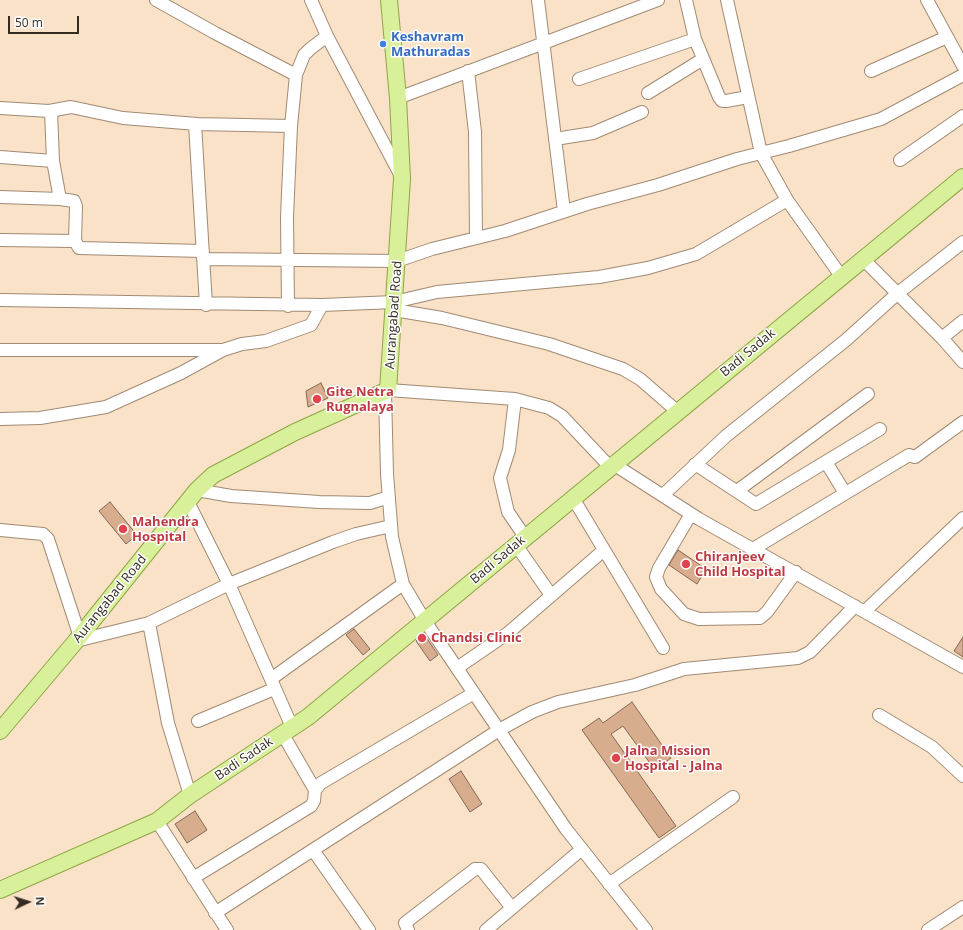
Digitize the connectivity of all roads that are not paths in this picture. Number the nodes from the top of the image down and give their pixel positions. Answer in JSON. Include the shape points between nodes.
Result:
{"nodes":[{"id":1,"x":156,"y":0,"type":"edge"},
{"id":2,"x":311,"y":0,"type":"edge"},
{"id":3,"x":389,"y":0,"type":"edge"},
{"id":4,"x":538,"y":0,"type":"edge"},
{"id":5,"x":658,"y":0,"type":"edge"},
{"id":6,"x":686,"y":0,"type":"edge"},
{"id":7,"x":726,"y":0,"type":"edge"},
{"id":8,"x":927,"y":0,"type":"edge"},
{"id":9,"x":327,"y":36,"type":"junction"},
{"id":10,"x":947,"y":37,"type":"junction"},
{"id":11,"x":695,"y":39,"type":"junction"},
{"id":12,"x":542,"y":43,"type":"junction"},
{"id":13,"x":703,"y":59,"type":"junction"},
{"id":14,"x":963,"y":66,"type":"edge"},
{"id":15,"x":871,"y":70,"type":"dead end"},
{"id":16,"x":468,"y":71,"type":"junction"},
{"id":17,"x":296,"y":75,"type":"junction"},
{"id":18,"x":963,"y":75,"type":"edge"},
{"id":19,"x":579,"y":79,"type":"dead end"},
{"id":20,"x":648,"y":93,"type":"dead end"},
{"id":21,"x":748,"y":97,"type":"junction"},
{"id":22,"x":398,"y":98,"type":"junction"},
{"id":23,"x":0,"y":108,"type":"edge"},
{"id":24,"x":51,"y":111,"type":"junction"},
{"id":25,"x":642,"y":112,"type":"dead end"},
{"id":26,"x":963,"y":116,"type":"edge"},
{"id":27,"x":195,"y":124,"type":"junction"},
{"id":28,"x":290,"y":126,"type":"junction"},
{"id":29,"x":555,"y":139,"type":"junction"},
{"id":30,"x":761,"y":153,"type":"junction"},
{"id":31,"x":0,"y":157,"type":"edge"},
{"id":32,"x":900,"y":160,"type":"dead end"},
{"id":33,"x":52,"y":161,"type":"junction"},
{"id":34,"x":963,"y":177,"type":"edge"},
{"id":35,"x":402,"y":179,"type":"junction"},
{"id":36,"x":0,"y":197,"type":"edge"},
{"id":37,"x":60,"y":199,"type":"junction"},
{"id":38,"x":787,"y":200,"type":"junction"},
{"id":39,"x":564,"y":211,"type":"junction"},
{"id":40,"x":476,"y":238,"type":"junction"},
{"id":41,"x":0,"y":240,"type":"edge"},
{"id":42,"x":75,"y":241,"type":"junction"},
{"id":43,"x":963,"y":242,"type":"edge"},
{"id":44,"x":203,"y":255,"type":"junction"},
{"id":45,"x":864,"y":259,"type":"junction"},
{"id":46,"x":288,"y":260,"type":"junction"},
{"id":47,"x":397,"y":261,"type":"junction"},
{"id":48,"x":841,"y":276,"type":"junction"},
{"id":49,"x":898,"y":293,"type":"junction"},
{"id":50,"x":0,"y":300,"type":"edge"},
{"id":51,"x":206,"y":304,"type":"junction"},
{"id":52,"x":322,"y":305,"type":"junction"},
{"id":53,"x":288,"y":306,"type":"junction"},
{"id":54,"x":394,"y":306,"type":"junction"},
{"id":55,"x":963,"y":321,"type":"edge"},
{"id":56,"x":942,"y":338,"type":"junction"},
{"id":57,"x":0,"y":350,"type":"edge"},
{"id":58,"x":223,"y":350,"type":"junction"},
{"id":59,"x":963,"y":362,"type":"edge"},
{"id":60,"x":386,"y":391,"type":"junction"},
{"id":61,"x":868,"y":394,"type":"dead end"},
{"id":62,"x":515,"y":399,"type":"junction"},
{"id":63,"x":678,"y":412,"type":"junction"},
{"id":64,"x":0,"y":419,"type":"edge"},
{"id":65,"x":963,"y":422,"type":"edge"},
{"id":66,"x":880,"y":429,"type":"dead end"},
{"id":67,"x":826,"y":462,"type":"junction"},
{"id":68,"x":696,"y":464,"type":"junction"},
{"id":69,"x":613,"y":466,"type":"junction"},
{"id":70,"x":197,"y":490,"type":"junction"},
{"id":71,"x":737,"y":491,"type":"junction"},
{"id":72,"x":845,"y":493,"type":"junction"},
{"id":73,"x":663,"y":495,"type":"junction"},
{"id":74,"x":389,"y":497,"type":"junction"},
{"id":75,"x":573,"y":498,"type":"junction"},
{"id":76,"x":188,"y":502,"type":"junction"},
{"id":77,"x":691,"y":514,"type":"junction"},
{"id":78,"x":963,"y":518,"type":"edge"},
{"id":79,"x":391,"y":526,"type":"junction"},
{"id":80,"x":0,"y":530,"type":"edge"},
{"id":81,"x":521,"y":541,"type":"junction"},
{"id":82,"x":753,"y":549,"type":"junction"},
{"id":83,"x":604,"y":550,"type":"junction"},
{"id":84,"x":796,"y":572,"type":"junction"},
{"id":85,"x":229,"y":584,"type":"junction"},
{"id":86,"x":404,"y":584,"type":"junction"},
{"id":87,"x":551,"y":595,"type":"junction"},
{"id":88,"x":860,"y":608,"type":"junction"},
{"id":89,"x":424,"y":620,"type":"junction"},
{"id":90,"x":149,"y":623,"type":"junction"},
{"id":91,"x":78,"y":639,"type":"junction"},
{"id":92,"x":663,"y":648,"type":"dead end"},
{"id":93,"x":963,"y":667,"type":"edge"},
{"id":94,"x":457,"y":668,"type":"junction"},
{"id":95,"x":273,"y":684,"type":"junction"},
{"id":96,"x":474,"y":693,"type":"junction"},
{"id":97,"x":879,"y":715,"type":"dead end"},
{"id":98,"x":1,"y":719,"type":"edge"},
{"id":99,"x":198,"y":721,"type":"dead end"},
{"id":100,"x":287,"y":730,"type":"junction"},
{"id":101,"x":499,"y":730,"type":"junction"},
{"id":102,"x":963,"y":776,"type":"edge"},
{"id":103,"x":315,"y":790,"type":"junction"},
{"id":104,"x":190,"y":795,"type":"junction"},
{"id":105,"x":733,"y":797,"type":"dead end"},
{"id":106,"x":157,"y":821,"type":"junction"},
{"id":107,"x":582,"y":849,"type":"junction"},
{"id":108,"x":313,"y":850,"type":"junction"},
{"id":109,"x":193,"y":878,"type":"junction"},
{"id":110,"x":609,"y":884,"type":"junction"},
{"id":111,"x":0,"y":890,"type":"edge"},
{"id":112,"x":512,"y":908,"type":"junction"},
{"id":113,"x":963,"y":908,"type":"edge"},
{"id":114,"x":215,"y":913,"type":"junction"},
{"id":115,"x":227,"y":930,"type":"edge"},
{"id":116,"x":369,"y":930,"type":"edge"},
{"id":117,"x":408,"y":930,"type":"edge"},
{"id":118,"x":486,"y":930,"type":"edge"},
{"id":119,"x":646,"y":930,"type":"edge"},
{"id":120,"x":928,"y":930,"type":"edge"}],
"edges":[{"from":1,"to":17,"type":"street","via":[[215,34]]},
{"from":2,"to":9,"type":"street"},
{"from":3,"to":22,"type":"main road","name":"Aurangabad Road"},
{"from":4,"to":12,"type":"street"},
{"from":5,"to":12,"type":"street"},
{"from":6,"to":11,"type":"street"},
{"from":7,"to":21,"type":"street"},
{"from":8,"to":10,"type":"street"},
{"from":9,"to":17,"type":"street","via":[[307,52]]},
{"from":9,"to":35,"type":"street"},
{"from":10,"to":14,"type":"street"},
{"from":10,"to":15,"type":"street"},
{"from":11,"to":13,"type":"street"},
{"from":11,"to":19,"type":"street"},
{"from":12,"to":16,"type":"street"},
{"from":12,"to":29,"type":"street"},
{"from":13,"to":20,"type":"street"},
{"from":13,"to":21,"type":"street","via":[[722,101]]},
{"from":16,"to":22,"type":"street"},
{"from":16,"to":40,"type":"street","via":[[476,138]]},
{"from":17,"to":28,"type":"street"},
{"from":18,"to":30,"type":"street","via":[[882,119]]},
{"from":21,"to":30,"type":"street"},
{"from":22,"to":35,"type":"main road","name":"Aurangabad Road"},
{"from":23,"to":24,"type":"street"},
{"from":24,"to":27,"type":"street","via":[[71,107],[123,118]]},
{"from":24,"to":33,"type":"street"},
{"from":25,"to":29,"type":"street","via":[[593,133]]},
{"from":26,"to":32,"type":"street"},
{"from":27,"to":28,"type":"street"},
{"from":27,"to":44,"type":"street"},
{"from":28,"to":46,"type":"street"},
{"from":29,"to":39,"type":"street"},
{"from":30,"to":38,"type":"street"},
{"from":30,"to":39,"type":"street"},
{"from":31,"to":33,"type":"street"},
{"from":33,"to":37,"type":"street"},
{"from":34,"to":45,"type":"main road","name":"Badi Sadak"},
{"from":35,"to":47,"type":"main road","name":"Aurangabad Road"},
{"from":36,"to":37,"type":"street"},
{"from":37,"to":42,"type":"street","via":[[71,200],[76,204]]},
{"from":38,"to":48,"type":"street"},
{"from":38,"to":54,"type":"street","via":[[696,254],[648,268],[599,277],[437,292]]},
{"from":39,"to":40,"type":"street"},
{"from":40,"to":47,"type":"street"},
{"from":41,"to":42,"type":"street"},
{"from":42,"to":44,"type":"street","via":[[77,246],[82,248]]},
{"from":43,"to":49,"type":"street"},
{"from":44,"to":46,"type":"street"},
{"from":44,"to":51,"type":"street"},
{"from":45,"to":48,"type":"main road","name":"Badi Sadak"},
{"from":45,"to":49,"type":"street"},
{"from":46,"to":47,"type":"street"},
{"from":46,"to":53,"type":"street"},
{"from":47,"to":54,"type":"main road","name":"Aurangabad Road"},
{"from":48,"to":63,"type":"main road","name":"Badi Sadak"},
{"from":49,"to":56,"type":"street"},
{"from":49,"to":68,"type":"street","via":[[846,340],[729,434]]},
{"from":50,"to":51,"type":"street"},
{"from":51,"to":53,"type":"street"},
{"from":52,"to":53,"type":"street"},
{"from":52,"to":54,"type":"street"},
{"from":52,"to":58,"type":"street","via":[[311,325],[266,341]]},
{"from":54,"to":60,"type":"main road","name":"Aurangabad Road"},
{"from":54,"to":63,"type":"street","via":[[549,344],[623,369],[640,378]]},
{"from":55,"to":56,"type":"street"},
{"from":56,"to":59,"type":"street"},
{"from":57,"to":58,"type":"street"},
{"from":58,"to":64,"type":"street","via":[[182,373],[106,407],[40,418]]},
{"from":60,"to":62,"type":"street"},
{"from":60,"to":70,"type":"main road","name":"Aurangabad Road","via":[[234,462],[213,475]]},
{"from":60,"to":74,"type":"street"},
{"from":61,"to":71,"type":"street"},
{"from":62,"to":69,"type":"street","via":[[556,411]]},
{"from":62,"to":81,"type":"street","via":[[509,450],[500,478],[508,512]]},
{"from":63,"to":69,"type":"main road","name":"Badi Sadak"},
{"from":65,"to":72,"type":"street","via":[[915,457],[909,455]]},
{"from":66,"to":67,"type":"street"},
{"from":67,"to":71,"type":"street","via":[[756,504]]},
{"from":67,"to":72,"type":"street"},
{"from":68,"to":71,"type":"street"},
{"from":68,"to":73,"type":"street"},
{"from":69,"to":73,"type":"street"},
{"from":69,"to":75,"type":"main road","name":"Badi Sadak"},
{"from":70,"to":74,"type":"street","via":[[231,496],[319,502],[370,503]]},
{"from":70,"to":76,"type":"main road","name":"Aurangabad Road"},
{"from":72,"to":82,"type":"street"},
{"from":73,"to":77,"type":"street"},
{"from":74,"to":79,"type":"street"},
{"from":75,"to":81,"type":"main road","name":"Badi Sadak"},
{"from":75,"to":83,"type":"street"},
{"from":76,"to":85,"type":"street"},
{"from":76,"to":91,"type":"main road","name":"Aurangabad Road"},
{"from":77,"to":82,"type":"street"},
{"from":77,"to":84,"type":"street","via":[[656,577],[661,590],[684,614],[699,619],[760,618]]},
{"from":78,"to":88,"type":"street"},
{"from":79,"to":85,"type":"street","via":[[346,537]]},
{"from":79,"to":86,"type":"street"},
{"from":80,"to":91,"type":"street","via":[[43,534],[48,539]]},
{"from":81,"to":87,"type":"street"},
{"from":81,"to":89,"type":"main road","name":"Badi Sadak"},
{"from":82,"to":84,"type":"street"},
{"from":83,"to":87,"type":"street"},
{"from":83,"to":92,"type":"street"},
{"from":84,"to":88,"type":"street"},
{"from":85,"to":90,"type":"street"},
{"from":85,"to":95,"type":"street"},
{"from":86,"to":89,"type":"street"},
{"from":86,"to":95,"type":"street"},
{"from":87,"to":94,"type":"street","via":[[508,633]]},
{"from":88,"to":93,"type":"street"},
{"from":88,"to":101,"type":"street","via":[[810,652],[798,658],[684,669],[635,685],[546,706]]},
{"from":89,"to":94,"type":"street"},
{"from":89,"to":100,"type":"main road","name":"Badi Sadak","via":[[308,717]]},
{"from":90,"to":91,"type":"street"},
{"from":90,"to":104,"type":"street","via":[[168,723]]},
{"from":91,"to":98,"type":"main road","name":"Aurangabad Road"},
{"from":94,"to":96,"type":"street"},
{"from":95,"to":99,"type":"street"},
{"from":95,"to":100,"type":"street"},
{"from":96,"to":101,"type":"street"},
{"from":96,"to":103,"type":"street","via":[[321,783]]},
{"from":97,"to":102,"type":"street","via":[[932,747]]},
{"from":100,"to":103,"type":"street"},
{"from":100,"to":104,"type":"main road","name":"Badi Sadak"},
{"from":101,"to":107,"type":"street"},
{"from":101,"to":108,"type":"street"},
{"from":103,"to":109,"type":"street","via":[[311,806]]},
{"from":104,"to":106,"type":"main road","name":"Badi Sadak"},
{"from":105,"to":110,"type":"street"},
{"from":106,"to":109,"type":"street"},
{"from":106,"to":111,"type":"main road","name":"Badi Sadak"},
{"from":107,"to":110,"type":"street"},
{"from":107,"to":112,"type":"street"},
{"from":108,"to":114,"type":"street"},
{"from":108,"to":116,"type":"street"},
{"from":109,"to":114,"type":"street"},
{"from":110,"to":119,"type":"street"},
{"from":112,"to":117,"type":"street","via":[[481,869],[475,869],[405,923]]},
{"from":112,"to":118,"type":"street"},
{"from":113,"to":120,"type":"street"},
{"from":114,"to":115,"type":"street"}]}
